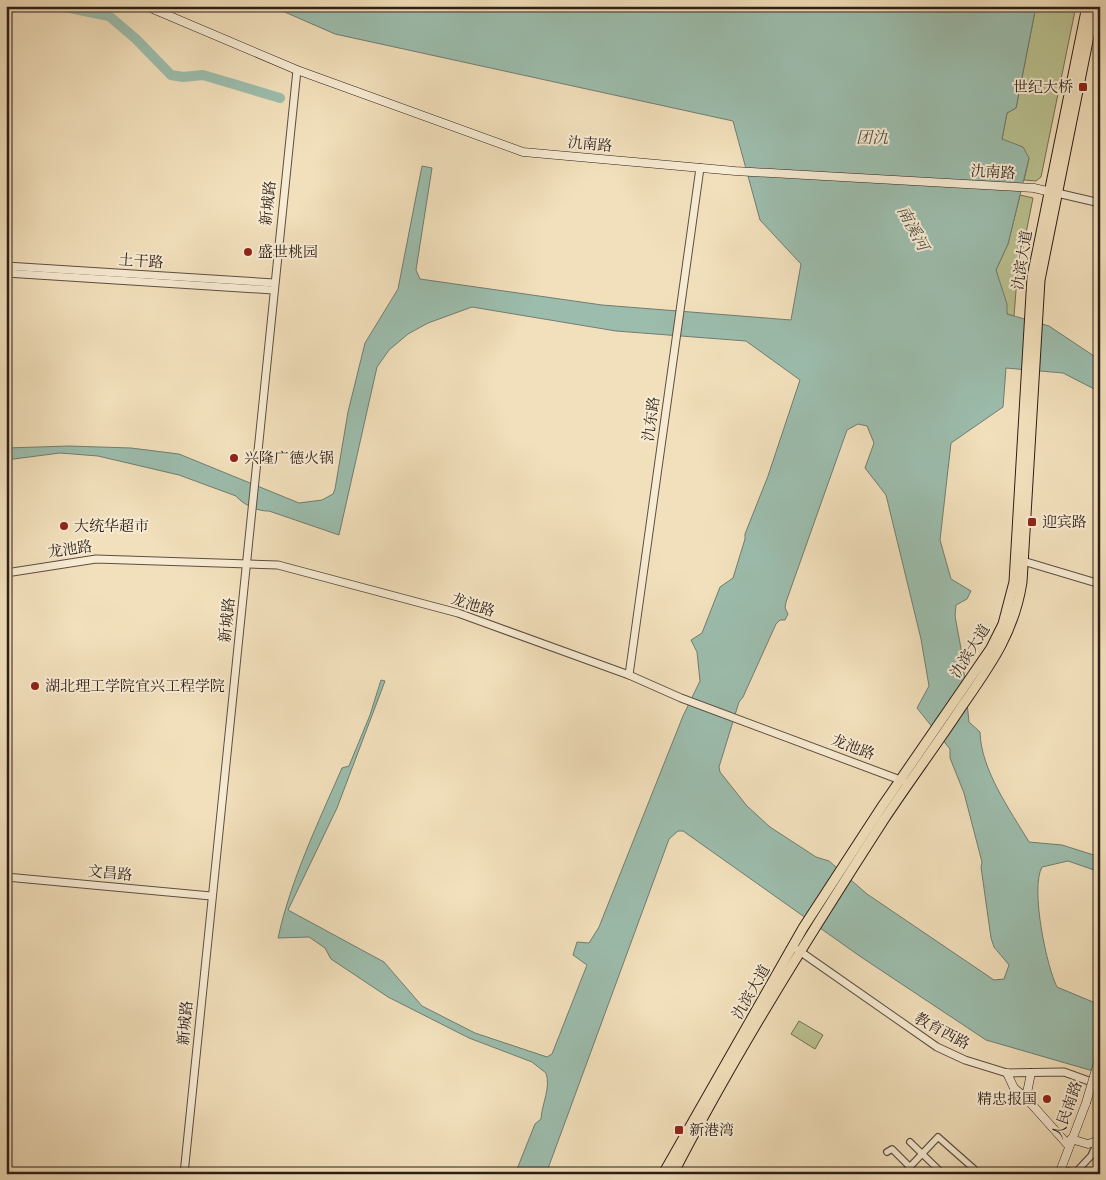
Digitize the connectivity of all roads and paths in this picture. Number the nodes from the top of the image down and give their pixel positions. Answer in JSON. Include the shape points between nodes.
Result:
{"nodes":[{"id":1,"x":146,"y":6,"type":"edge"},
{"id":2,"x":1086,"y":6,"type":"edge"},
{"id":3,"x":1095,"y":6,"type":"edge"},
{"id":4,"x":297,"y":70,"type":"junction"},
{"id":5,"x":700,"y":168,"type":"junction"},
{"id":6,"x":1052,"y":192,"type":"junction"},
{"id":7,"x":1100,"y":203,"type":"edge"},
{"id":8,"x":6,"y":266,"type":"edge"},
{"id":9,"x":6,"y":272,"type":"edge"},
{"id":10,"x":273,"y":286,"type":"junction"},
{"id":11,"x":1029,"y":373,"type":"junction"},
{"id":12,"x":1023,"y":561,"type":"junction"},
{"id":13,"x":247,"y":564,"type":"junction"},
{"id":14,"x":6,"y":572,"type":"edge"},
{"id":15,"x":1100,"y":584,"type":"edge"},
{"id":16,"x":979,"y":672,"type":"junction"},
{"id":17,"x":629,"y":675,"type":"junction"},
{"id":18,"x":900,"y":780,"type":"junction"},
{"id":19,"x":909,"y":784,"type":"junction"},
{"id":20,"x":6,"y":877,"type":"edge"},
{"id":21,"x":211,"y":896,"type":"junction"},
{"id":22,"x":807,"y":931,"type":"junction"},
{"id":23,"x":796,"y":949,"type":"junction"},
{"id":24,"x":1100,"y":1056,"type":"edge"},
{"id":25,"x":1007,"y":1073,"type":"junction"},
{"id":26,"x":1031,"y":1073,"type":"junction"},
{"id":27,"x":1100,"y":1085,"type":"edge"},
{"id":28,"x":1026,"y":1098,"type":"junction"},
{"id":29,"x":1099,"y":1140,"type":"edge"},
{"id":30,"x":910,"y":1142,"type":"dead end"},
{"id":31,"x":1070,"y":1143,"type":"junction"},
{"id":32,"x":887,"y":1152,"type":"dead end"},
{"id":33,"x":922,"y":1154,"type":"junction"},
{"id":34,"x":973,"y":1168,"type":"junction"},
{"id":35,"x":909,"y":1170,"type":"edge"},
{"id":36,"x":1060,"y":1171,"type":"edge"},
{"id":37,"x":1075,"y":1173,"type":"edge"},
{"id":38,"x":184,"y":1174,"type":"edge"},
{"id":39,"x":663,"y":1174,"type":"edge"},
{"id":40,"x":673,"y":1174,"type":"edge"},
{"id":41,"x":943,"y":1174,"type":"edge"},
{"id":42,"x":967,"y":1174,"type":"edge"},
{"id":43,"x":979,"y":1174,"type":"edge"}],
"edges":[{"from":1,"to":4,"type":"main road","name":"氿南路"},
{"from":2,"to":6,"type":"main road","name":"氿滨大道"},
{"from":3,"to":6,"type":"main road","name":"氿滨大道"},
{"from":4,"to":5,"type":"main road","name":"氿南路","via":[[523,152]]},
{"from":4,"to":10,"type":"street","name":"新城路"},
{"from":5,"to":6,"type":"main road","name":"氿南路","via":[[1034,188]]},
{"from":5,"to":17,"type":"street","name":"氿东路"},
{"from":6,"to":7,"type":"street"},
{"from":6,"to":11,"type":"main road","name":"氿滨大道","via":[[1033,309]]},
{"from":8,"to":10,"type":"street","name":"土干路"},
{"from":9,"to":10,"type":"street","name":"土干路"},
{"from":10,"to":13,"type":"street","name":"新城路"},
{"from":11,"to":12,"type":"main road","name":"氿滨大道"},
{"from":11,"to":16,"type":"main road","name":"氿滨大道","via":[[1014,582],[1002,624]]},
{"from":12,"to":15,"type":"street"},
{"from":12,"to":16,"type":"main road","name":"氿滨大道","via":[[1019,603],[1011,626]]},
{"from":13,"to":14,"type":"street","name":"龙池路","via":[[96,559]]},
{"from":13,"to":17,"type":"street","name":"龙池路","via":[[278,565],[458,613]]},
{"from":13,"to":21,"type":"street","name":"新城路"},
{"from":16,"to":18,"type":"main road","name":"氿滨大道"},
{"from":16,"to":19,"type":"main road","name":"氿滨大道","via":[[937,744]]},
{"from":17,"to":18,"type":"street","name":"龙池路","via":[[681,698]]},
{"from":18,"to":19,"type":"street","name":"龙池路"},
{"from":18,"to":22,"type":"main road","name":"氿滨大道","via":[[843,865]]},
{"from":19,"to":22,"type":"main road","name":"氿滨大道"},
{"from":20,"to":21,"type":"street","name":"文昌路"},
{"from":21,"to":38,"type":"street","name":"新城路"},
{"from":22,"to":23,"type":"main road","name":"氿滨大道"},
{"from":23,"to":25,"type":"street","name":"教育西路","via":[[937,1047]]},
{"from":23,"to":39,"type":"main road","name":"氿滨大道"},
{"from":23,"to":40,"type":"main road","name":"氿滨大道"},
{"from":24,"to":31,"type":"main road","name":"人民南路","bridge":true},
{"from":25,"to":26,"type":"street","name":"教育西路"},
{"from":25,"to":28,"type":"main road","via":[[1014,1088]]},
{"from":26,"to":27,"type":"street","name":"教育西路","via":[[1064,1072]]},
{"from":26,"to":28,"type":"main road"},
{"from":28,"to":31,"type":"main road"},
{"from":29,"to":31,"type":"main road","via":[[1088,1144]]},
{"from":29,"to":37,"type":"street","via":[[1091,1156]]},
{"from":30,"to":33,"type":"street"},
{"from":31,"to":36,"type":"main road","name":"人民南路"},
{"from":32,"to":35,"type":"street","via":[[892,1149]]},
{"from":33,"to":34,"type":"street","via":[[938,1137]]},
{"from":33,"to":35,"type":"street"},
{"from":33,"to":41,"type":"street"},
{"from":34,"to":42,"type":"street"},
{"from":34,"to":43,"type":"street"},
{"from":36,"to":37,"type":"street"}]}
